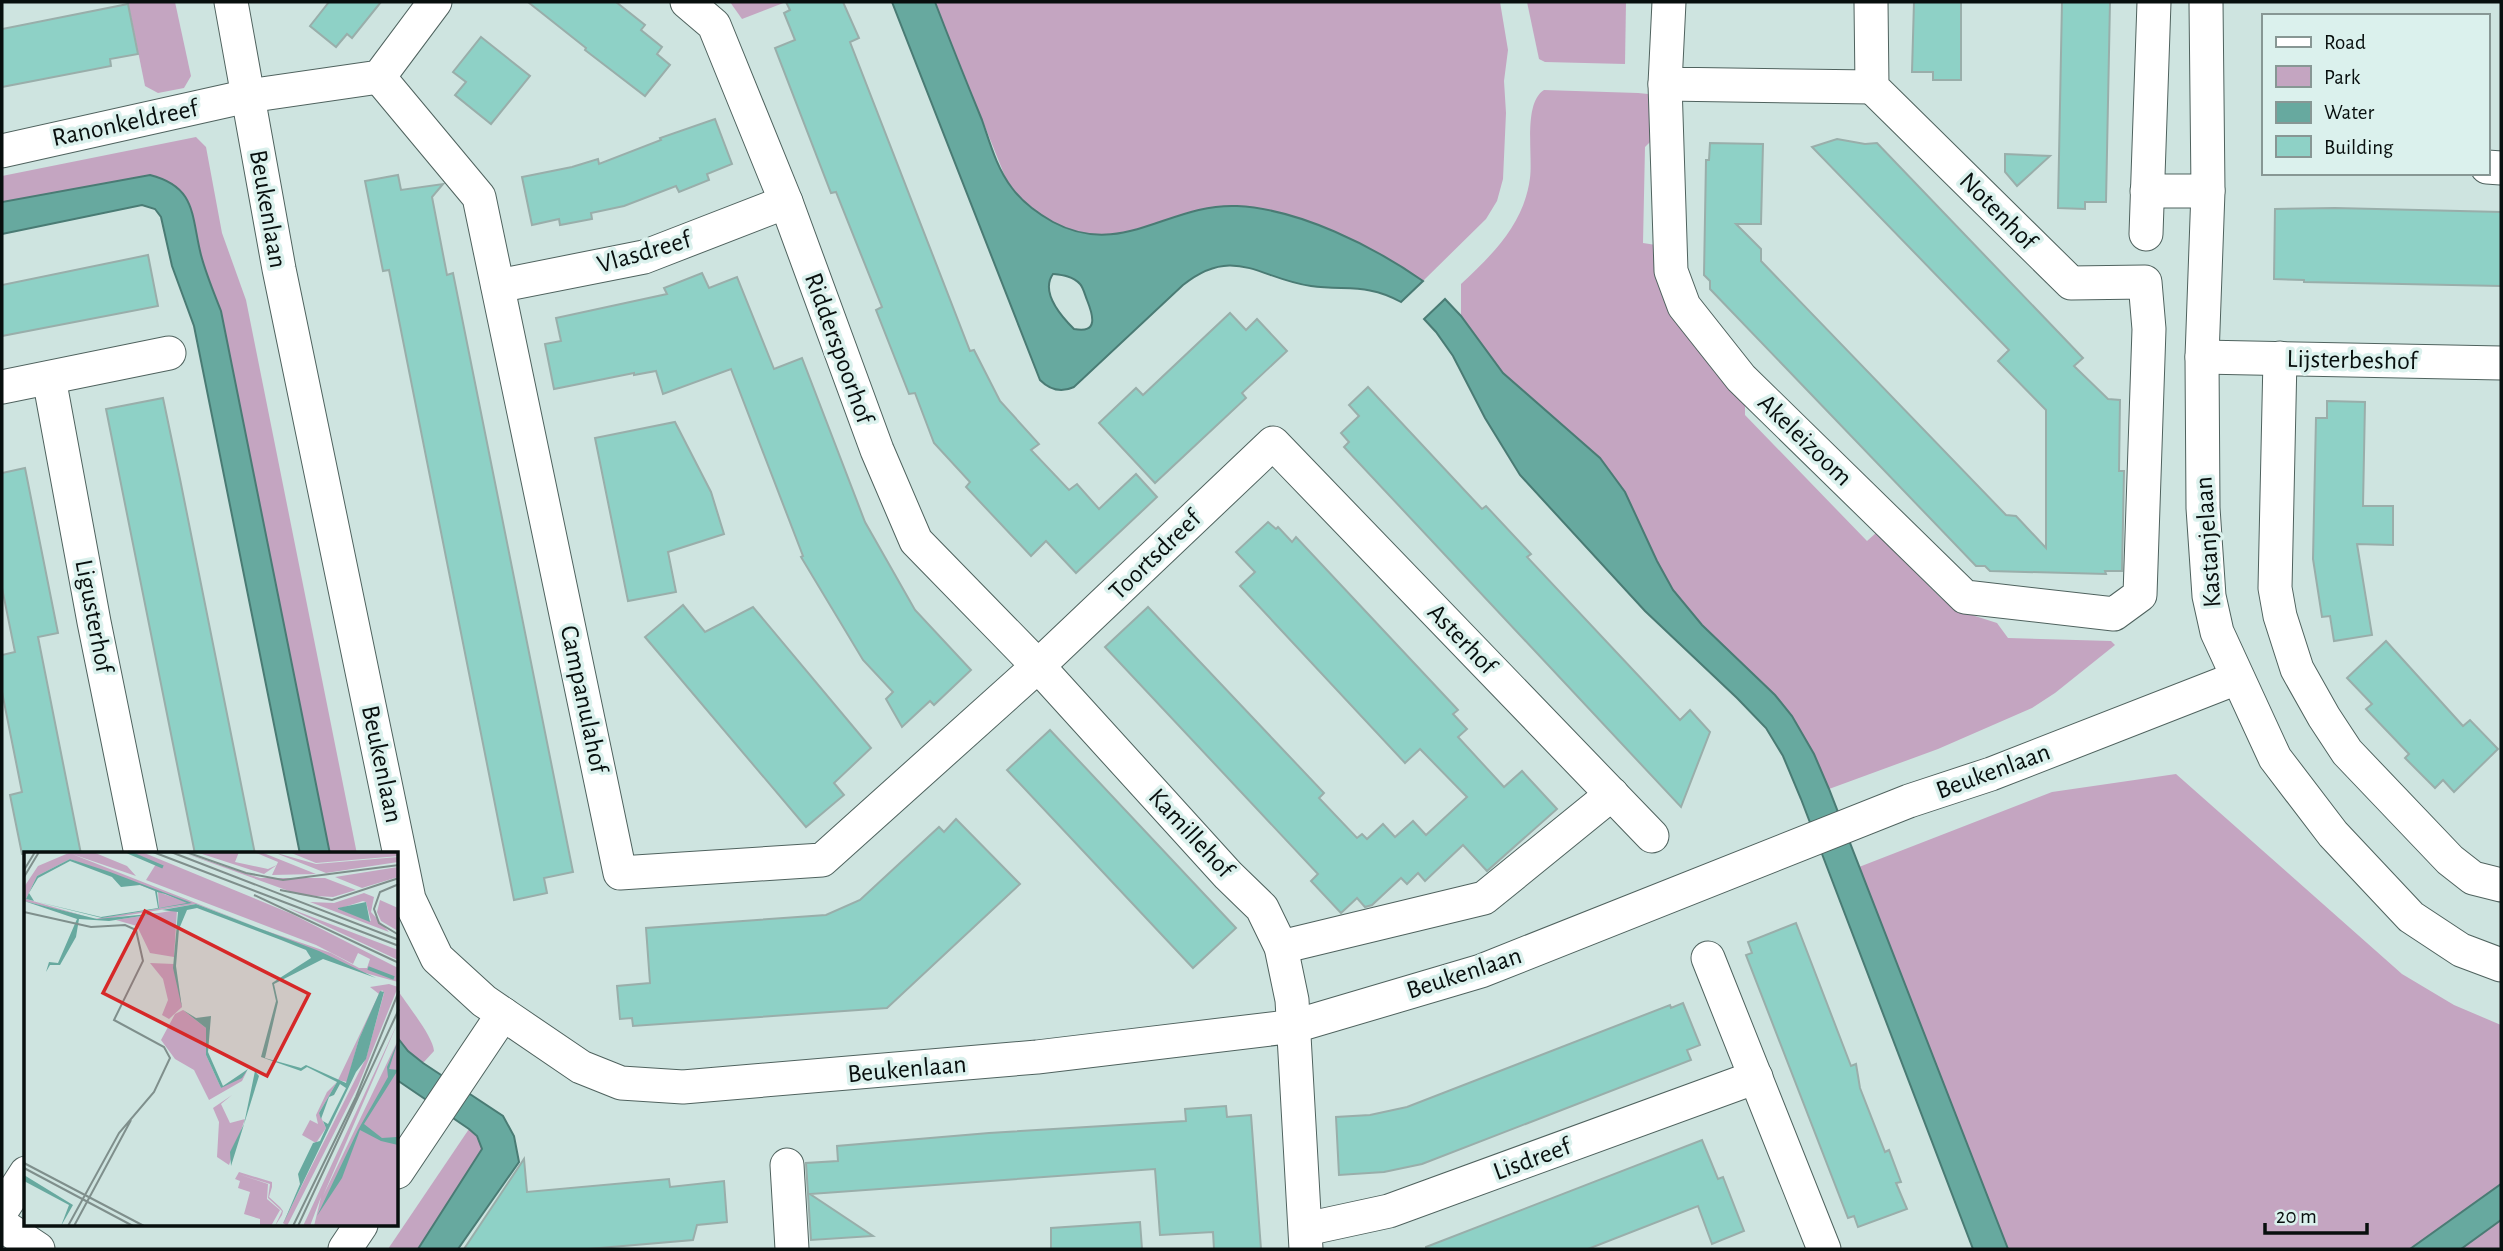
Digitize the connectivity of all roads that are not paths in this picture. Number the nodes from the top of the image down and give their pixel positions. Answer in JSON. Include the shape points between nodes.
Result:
{"nodes":[{"id":1,"x":231,"y":2,"type":"edge"},
{"id":2,"x":435,"y":2,"type":"edge"},
{"id":3,"x":687,"y":2,"type":"edge"},
{"id":4,"x":1669,"y":2,"type":"edge"},
{"id":5,"x":1871,"y":2,"type":"edge"},
{"id":6,"x":2154,"y":2,"type":"edge"},
{"id":7,"x":2206,"y":2,"type":"edge"},
{"id":8,"x":379,"y":77,"type":"junction"},
{"id":9,"x":1664,"y":84,"type":"junction"},
{"id":10,"x":1872,"y":87,"type":"junction"},
{"id":11,"x":248,"y":96,"type":"junction"},
{"id":12,"x":2,"y":150,"type":"edge"},
{"id":13,"x":2147,"y":191,"type":"junction"},
{"id":14,"x":2208,"y":191,"type":"junction"},
{"id":15,"x":786,"y":202,"type":"junction"},
{"id":16,"x":2146,"y":234,"type":"dead end"},
{"id":17,"x":498,"y":286,"type":"junction"},
{"id":18,"x":2148,"y":329,"type":"joint"},
{"id":19,"x":169,"y":353,"type":"dead end"},
{"id":20,"x":2202,"y":357,"type":"junction"},
{"id":21,"x":2280,"y":358,"type":"junction"},
{"id":22,"x":2501,"y":363,"type":"edge"},
{"id":23,"x":50,"y":378,"type":"junction"},
{"id":24,"x":2,"y":387,"type":"edge"},
{"id":25,"x":1273,"y":443,"type":"joint"},
{"id":26,"x":1038,"y":666,"type":"junction"},
{"id":27,"x":2237,"y":678,"type":"junction"},
{"id":28,"x":1612,"y":794,"type":"junction"},
{"id":29,"x":1652,"y":836,"type":"dead end"},
{"id":30,"x":141,"y":852,"type":"edge"},
{"id":31,"x":2501,"y":885,"type":"edge"},
{"id":32,"x":1281,"y":947,"type":"junction"},
{"id":33,"x":1708,"y":958,"type":"dead end"},
{"id":34,"x":2501,"y":965,"type":"edge"},
{"id":35,"x":503,"y":1014,"type":"junction"},
{"id":36,"x":1295,"y":1026,"type":"junction"},
{"id":37,"x":1756,"y":1077,"type":"junction"},
{"id":38,"x":787,"y":1165,"type":"dead end"},
{"id":39,"x":399,"y":1169,"type":"edge"},
{"id":40,"x":24,"y":1176,"type":"edge"},
{"id":41,"x":2,"y":1210,"type":"edge"},
{"id":42,"x":2,"y":1225,"type":"edge"},
{"id":43,"x":360,"y":1226,"type":"edge"},
{"id":44,"x":1306,"y":1239,"type":"edge"},
{"id":45,"x":38,"y":1249,"type":"edge"},
{"id":46,"x":345,"y":1249,"type":"edge"},
{"id":47,"x":792,"y":1249,"type":"edge"},
{"id":48,"x":1824,"y":1249,"type":"edge"}],
"edges":[{"from":1,"to":11,"type":"street","name":"Beukenlaan"},
{"from":2,"to":8,"type":"street"},
{"from":3,"to":15,"type":"street","name":"Ridderspoorhof","via":[[714,25]]},
{"from":4,"to":9,"type":"street"},
{"from":5,"to":10,"type":"street"},
{"from":6,"to":13,"type":"street"},
{"from":7,"to":14,"type":"street","name":"Kastanjelaan"},
{"from":8,"to":11,"type":"street"},
{"from":8,"to":17,"type":"street","name":"Campanulahof","via":[[480,197]]},
{"from":9,"to":10,"type":"street"},
{"from":9,"to":18,"type":"street","name":"Akeleizoom","via":[[1671,271],[1684,306],[1741,378],[1965,597],[2114,614],[2140,595]]},
{"from":10,"to":18,"type":"street","name":"Notenhof","via":[[2071,283],[2145,282]]},
{"from":11,"to":12,"type":"street","name":"Ranonkeldreef"},
{"from":11,"to":35,"type":"street","name":"Beukenlaan","via":[[279,269],[409,898],[437,958]]},
{"from":13,"to":14,"type":"street"},
{"from":13,"to":16,"type":"street"},
{"from":14,"to":20,"type":"street","name":"Kastanjelaan"},
{"from":15,"to":17,"type":"street","name":"Vlasdreef","via":[[644,257]]},
{"from":15,"to":26,"type":"street","name":"Ridderspoorhof","via":[[877,450],[916,541]]},
{"from":17,"to":26,"type":"street","name":"Campanulahof","via":[[620,873],[822,860]]},
{"from":19,"to":23,"type":"street"},
{"from":20,"to":21,"type":"street","name":"Lijsterbeshof"},
{"from":20,"to":27,"type":"street","name":"Kastanjelaan","via":[[2208,596],[2217,632]]},
{"from":21,"to":22,"type":"street","name":"Lijsterbeshof"},
{"from":21,"to":31,"type":"street","via":[[2276,588],[2297,669],[2356,761],[2450,860],[2473,878]]},
{"from":23,"to":24,"type":"street"},
{"from":23,"to":30,"type":"street","name":"Ligusterhof"},
{"from":25,"to":26,"type":"street","name":"Toortsdreef"},
{"from":25,"to":28,"type":"street","name":"Asterhof"},
{"from":26,"to":32,"type":"street","name":"Kamillehof","via":[[1262,908]]},
{"from":27,"to":34,"type":"street","name":"Kastanjelaan","via":[[2275,758],[2333,834],[2411,917],[2461,950]]},
{"from":27,"to":36,"type":"street","name":"Beukenlaan","via":[[1481,971]]},
{"from":28,"to":29,"type":"street","name":"Asterhof"},
{"from":28,"to":32,"type":"street","via":[[1484,898]]},
{"from":32,"to":36,"type":"street","name":"Kamillehof"},
{"from":33,"to":37,"type":"street"},
{"from":35,"to":36,"type":"street","name":"Beukenlaan","via":[[581,1067],[621,1083],[682,1087],[1037,1057]]},
{"from":35,"to":39,"type":"street"},
{"from":36,"to":44,"type":"street","name":"Lisdreef"},
{"from":37,"to":44,"type":"street","name":"Lisdreef"},
{"from":37,"to":48,"type":"street"},
{"from":38,"to":47,"type":"street"},
{"from":40,"to":41,"type":"street"},
{"from":42,"to":45,"type":"street"},
{"from":43,"to":46,"type":"street"}]}
